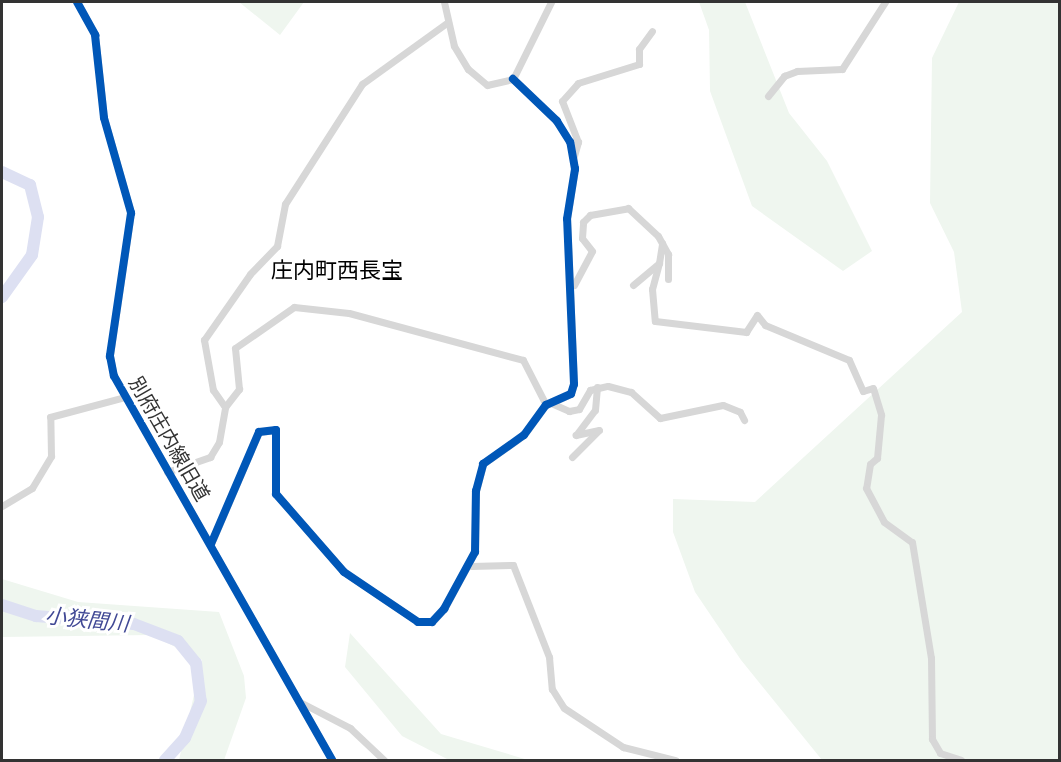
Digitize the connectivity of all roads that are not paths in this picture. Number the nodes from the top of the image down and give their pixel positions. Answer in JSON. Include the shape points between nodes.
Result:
{"nodes":[{"id":1,"x":77,"y":2,"type":"edge"},
{"id":2,"x":444,"y":2,"type":"edge"},
{"id":3,"x":551,"y":2,"type":"edge"},
{"id":4,"x":885,"y":2,"type":"edge"},
{"id":5,"x":448,"y":22,"type":"junction"},
{"id":6,"x":652,"y":31,"type":"dead end"},
{"id":7,"x":513,"y":79,"type":"junction"},
{"id":8,"x":768,"y":96,"type":"dead end"},
{"id":9,"x":573,"y":158,"type":"junction"},
{"id":10,"x":662,"y":243,"type":"junction"},
{"id":11,"x":659,"y":262,"type":"junction"},
{"id":12,"x":668,"y":279,"type":"dead end"},
{"id":13,"x":633,"y":285,"type":"dead end"},
{"id":14,"x":572,"y":290,"type":"junction"},
{"id":15,"x":597,"y":387,"type":"junction"},
{"id":16,"x":125,"y":397,"type":"junction"},
{"id":17,"x":549,"y":404,"type":"junction"},
{"id":18,"x":225,"y":407,"type":"junction"},
{"id":19,"x":744,"y":420,"type":"dead end"},
{"id":20,"x":572,"y":457,"type":"dead end"},
{"id":21,"x":167,"y":472,"type":"junction"},
{"id":22,"x":2,"y":506,"type":"edge"},
{"id":23,"x":211,"y":544,"type":"junction"},
{"id":24,"x":471,"y":566,"type":"junction"},
{"id":25,"x":298,"y":701,"type":"junction"},
{"id":26,"x":332,"y":760,"type":"edge"},
{"id":27,"x":384,"y":760,"type":"edge"},
{"id":28,"x":675,"y":760,"type":"edge"},
{"id":29,"x":961,"y":760,"type":"edge"}],
"edges":[{"from":1,"to":16,"type":"street","name":"別府庄内線旧道","via":[[95,35],[104,118],[131,213],[110,356]]},
{"from":2,"to":5,"type":"street"},
{"from":3,"to":7,"type":"street"},
{"from":4,"to":8,"type":"street","via":[[873,12],[850,62],[842,69],[797,71]]},
{"from":5,"to":7,"type":"street","via":[[454,46],[475,75],[487,85]]},
{"from":5,"to":18,"type":"street","via":[[363,84],[285,204],[277,246],[250,274],[204,340],[213,390]]},
{"from":6,"to":9,"type":"street","via":[[639,49],[639,64],[578,83],[562,101],[579,142]]},
{"from":7,"to":9,"type":"street","via":[[557,121]]},
{"from":9,"to":14,"type":"street","via":[[567,219]]},
{"from":10,"to":11,"type":"street"},
{"from":10,"to":12,"type":"street","via":[[668,255]]},
{"from":10,"to":14,"type":"street","via":[[628,208],[590,215],[582,231],[592,251]]},
{"from":11,"to":13,"type":"street"},
{"from":11,"to":29,"type":"street","via":[[652,289],[655,321],[746,332],[758,315],[765,325],[849,360],[863,391],[873,388],[881,415],[877,458],[870,464],[866,488],[884,522],[912,542],[931,658],[932,739],[940,753]]},
{"from":14,"to":17,"type":"street","via":[[574,384],[571,394]]},
{"from":15,"to":17,"type":"street","via":[[579,409],[569,411]]},
{"from":15,"to":19,"type":"street","via":[[631,392],[660,418],[723,405]]},
{"from":15,"to":20,"type":"street","via":[[595,410],[576,435],[599,430]]},
{"from":16,"to":21,"type":"street","name":"別府庄内線旧道"},
{"from":16,"to":22,"type":"street","via":[[50,417],[51,456],[32,489]]},
{"from":17,"to":18,"type":"street","via":[[522,360],[383,321],[303,306],[259,328],[235,348],[239,389]]},
{"from":17,"to":24,"type":"street","via":[[524,435],[483,464]]},
{"from":18,"to":21,"type":"street","via":[[219,442],[210,457]]},
{"from":21,"to":23,"type":"street","name":"別府庄内線旧道"},
{"from":23,"to":24,"type":"street","via":[[259,432],[276,430],[276,494],[282,504],[344,572],[400,613],[432,622]]},
{"from":23,"to":25,"type":"street","name":"別府庄内線旧道"},
{"from":24,"to":28,"type":"street","via":[[513,565],[549,657],[552,689],[564,708],[623,747]]},
{"from":25,"to":26,"type":"street","name":"別府庄内線旧道"},
{"from":25,"to":27,"type":"street","via":[[340,721]]}]}
